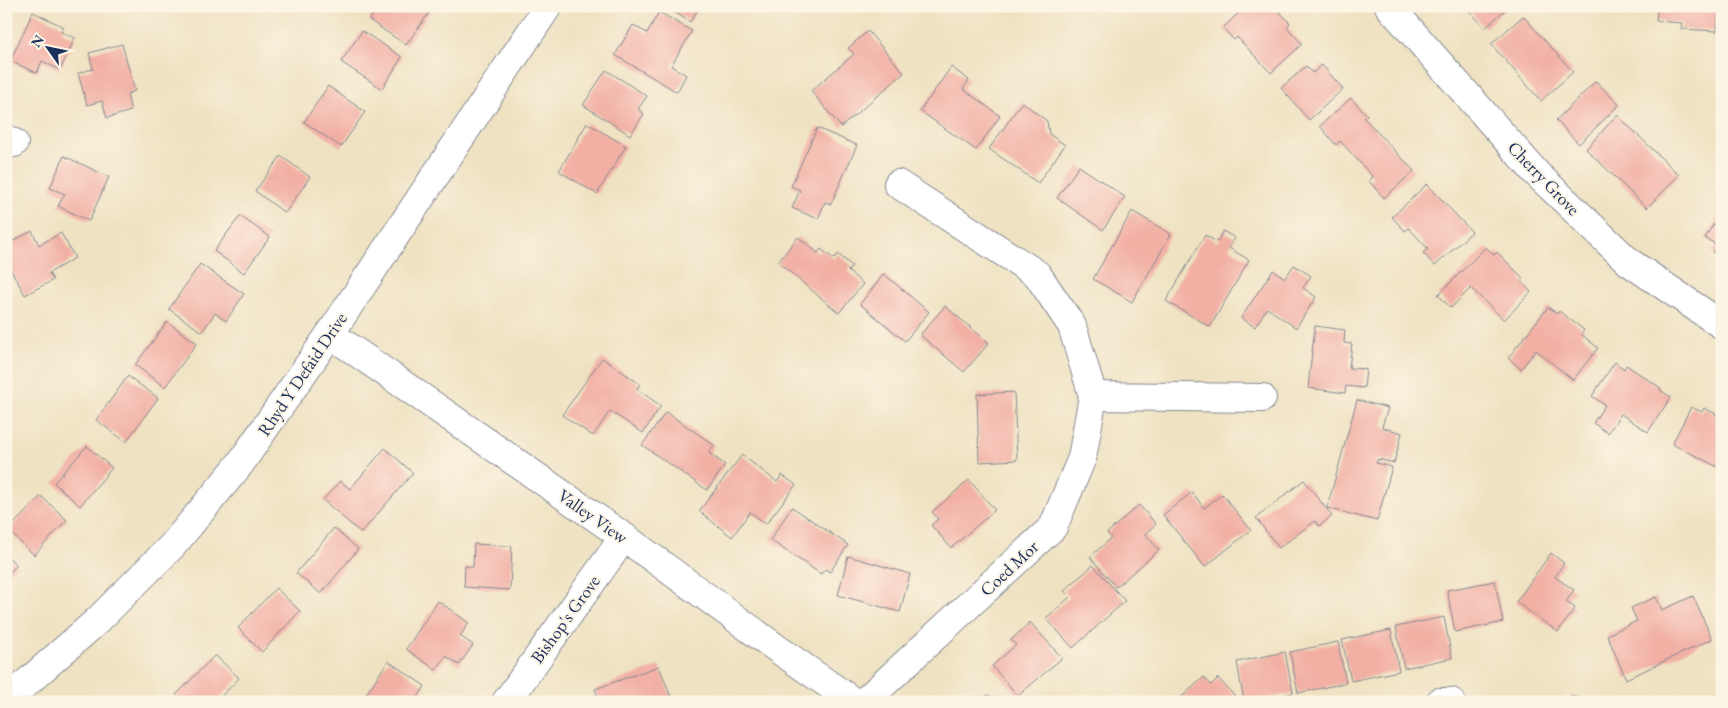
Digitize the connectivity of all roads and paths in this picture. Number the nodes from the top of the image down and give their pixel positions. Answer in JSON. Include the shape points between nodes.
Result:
{"nodes":[{"id":1,"x":548,"y":6,"type":"edge"},
{"id":2,"x":1390,"y":6,"type":"edge"},
{"id":3,"x":898,"y":184,"type":"dead end"},
{"id":4,"x":1722,"y":325,"type":"edge"},
{"id":5,"x":330,"y":334,"type":"junction"},
{"id":6,"x":1093,"y":396,"type":"junction"},
{"id":7,"x":1262,"y":398,"type":"dead end"},
{"id":8,"x":624,"y":538,"type":"junction"},
{"id":9,"x":6,"y":702,"type":"edge"},
{"id":10,"x":506,"y":702,"type":"edge"},
{"id":11,"x":854,"y":702,"type":"edge"},
{"id":12,"x":864,"y":702,"type":"edge"},
{"id":13,"x":1442,"y":702,"type":"edge"},
{"id":14,"x":1451,"y":702,"type":"edge"}],
"edges":[{"from":1,"to":5,"type":"street","name":"Rhyd Y Defaid Drive"},
{"from":2,"to":4,"type":"street","name":"Cherry Grove","via":[[1536,173],[1629,262]]},
{"from":3,"to":6,"type":"street","name":"Coed Mor","via":[[1037,274],[1072,326]]},
{"from":5,"to":8,"type":"street","name":"Valley View"},
{"from":5,"to":9,"type":"street","name":"Rhyd Y Defaid Drive","via":[[240,464],[173,545],[97,621]]},
{"from":6,"to":7,"type":"street"},
{"from":6,"to":12,"type":"street","name":"Coed Mor","via":[[1082,458],[1053,527]]},
{"from":8,"to":10,"type":"street","name":"Bishop's Grove"},
{"from":8,"to":11,"type":"street","name":"Valley View"},
{"from":13,"to":14,"type":"street"}]}
